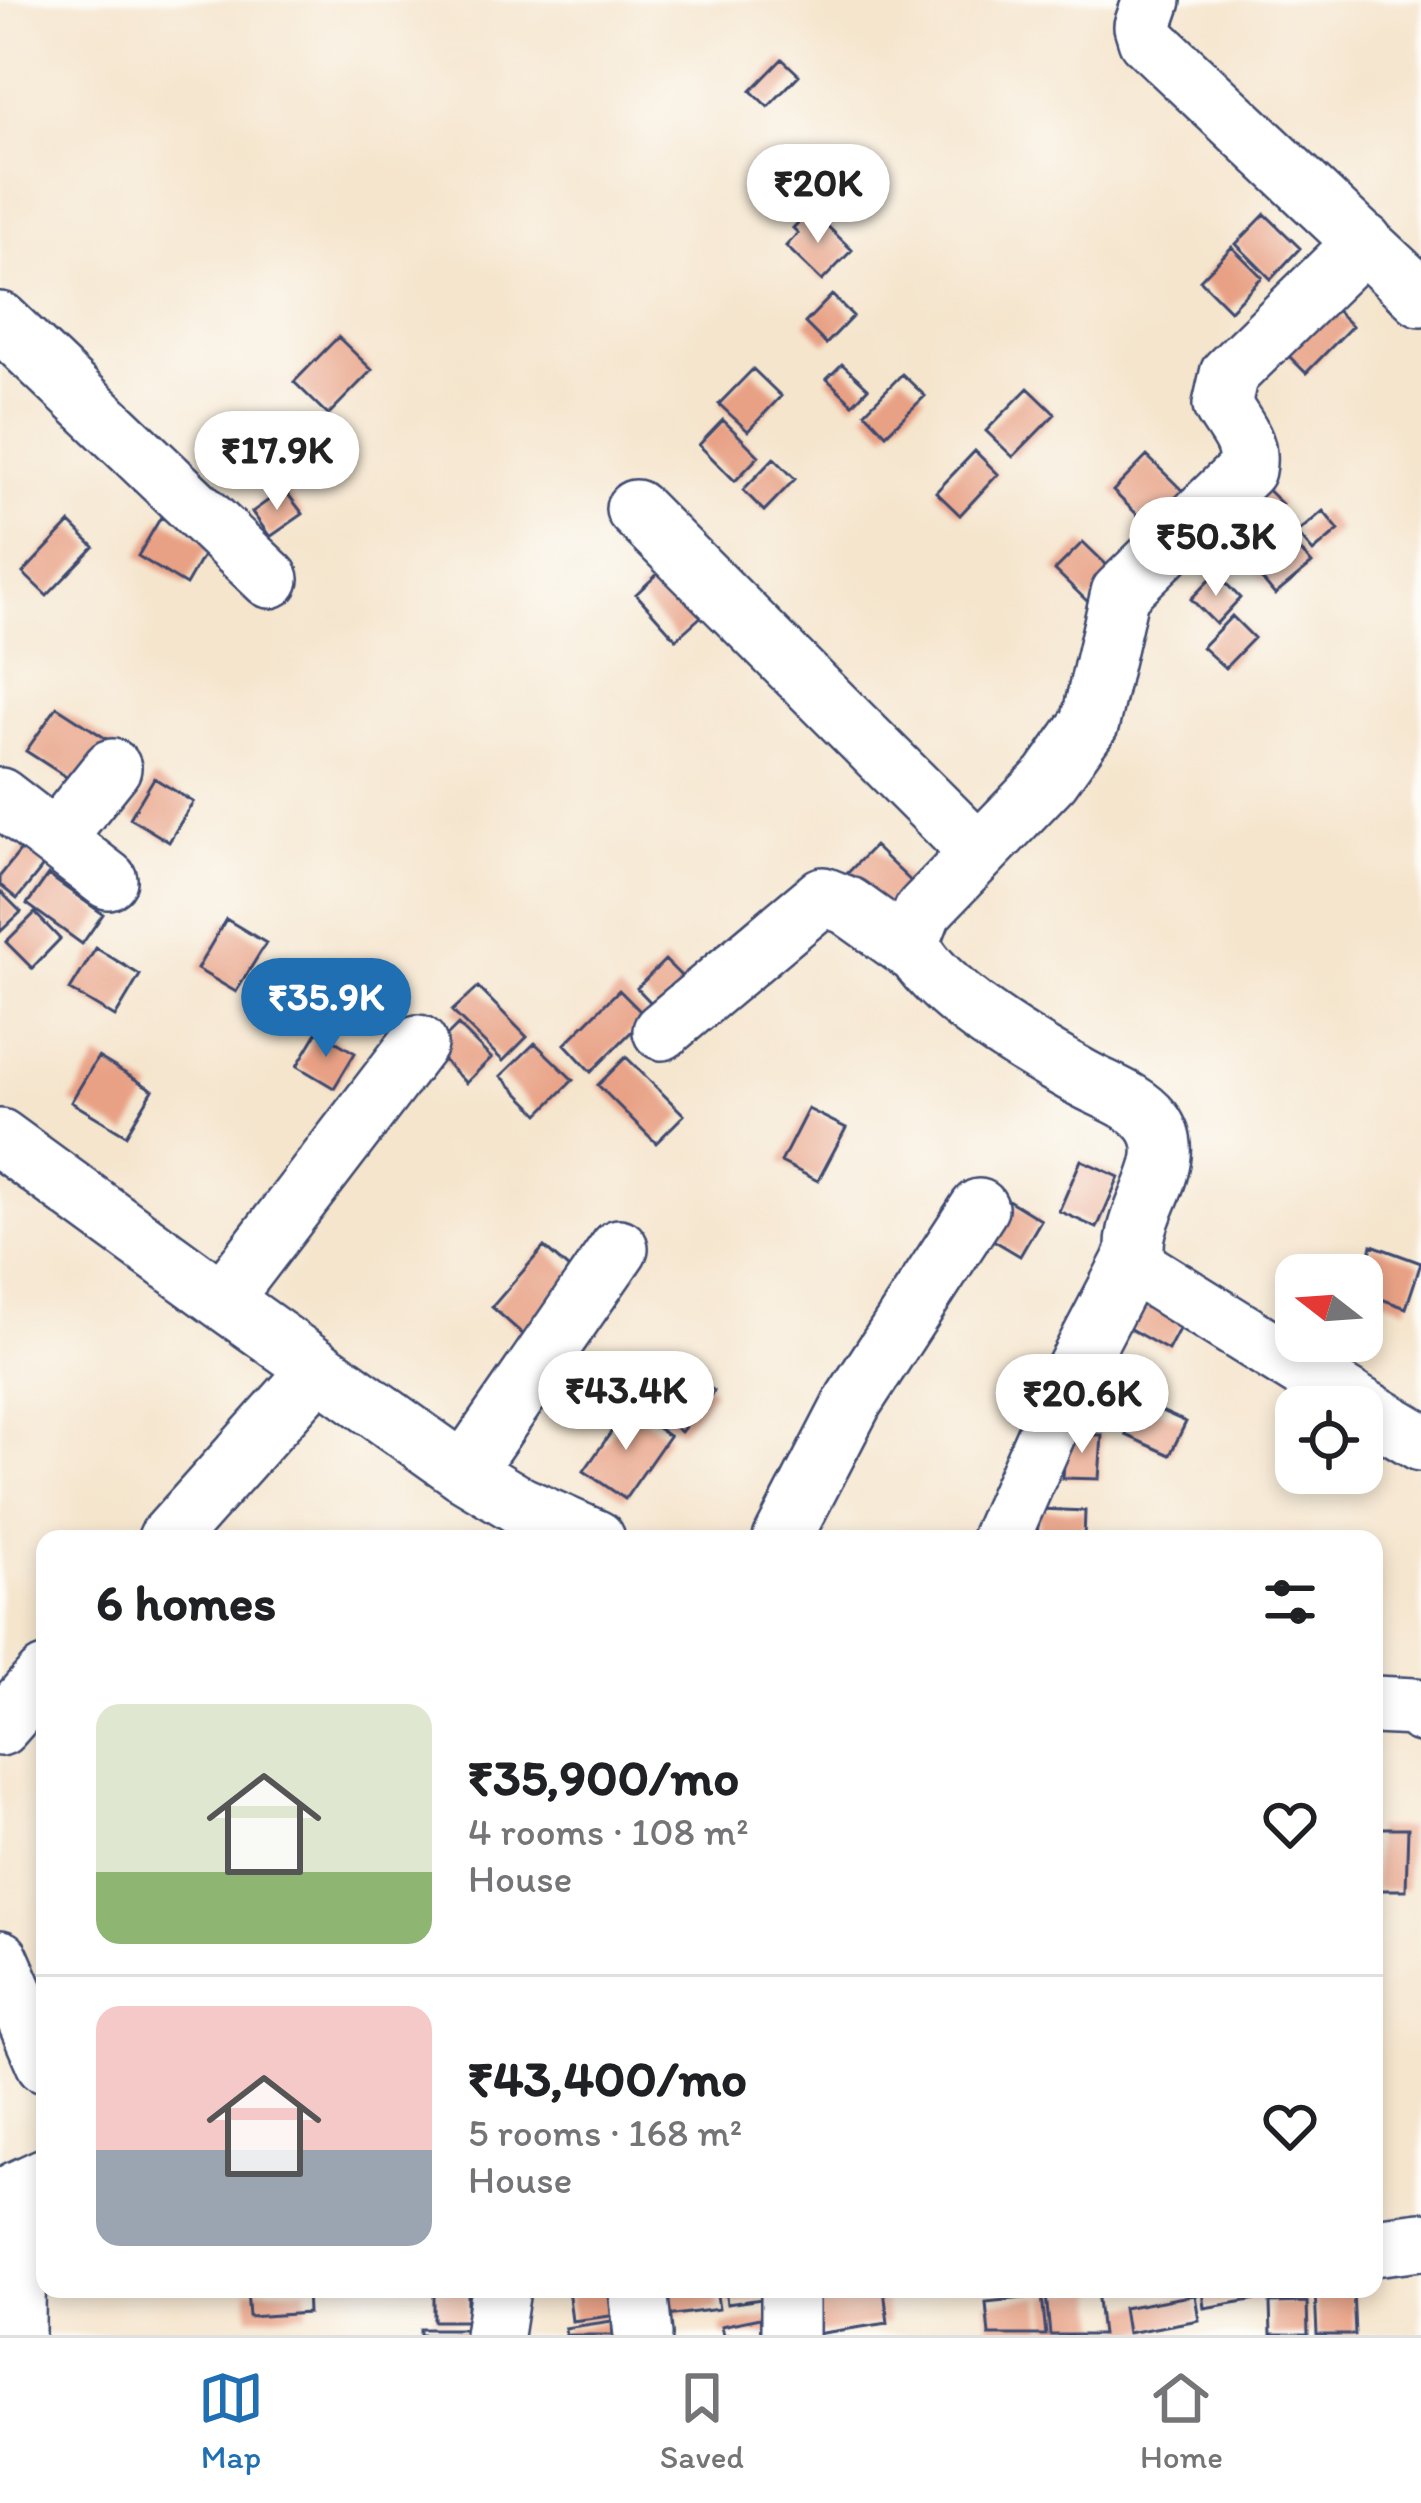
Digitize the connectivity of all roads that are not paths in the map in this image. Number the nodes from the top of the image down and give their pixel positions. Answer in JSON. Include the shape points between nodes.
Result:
{"nodes":[{"id":1,"x":1152,"y":0,"type":"edge"},
{"id":2,"x":1364,"y":242,"type":"junction"},
{"id":3,"x":1421,"y":297,"type":"edge"},
{"id":4,"x":0,"y":321,"type":"edge"},
{"id":5,"x":635,"y":509,"type":"dead end"},
{"id":6,"x":270,"y":579,"type":"dead end"},
{"id":7,"x":112,"y":768,"type":"dead end"},
{"id":8,"x":19,"y":824,"type":"edge"},
{"id":9,"x":978,"y":852,"type":"junction"},
{"id":10,"x":108,"y":880,"type":"dead end"},
{"id":11,"x":914,"y":953,"type":"junction"},
{"id":12,"x":662,"y":1031,"type":"dead end"},
{"id":13,"x":418,"y":1044,"type":"dead end"},
{"id":14,"x":0,"y":1138,"type":"edge"},
{"id":15,"x":979,"y":1208,"type":"dead end"},
{"id":16,"x":619,"y":1248,"type":"dead end"},
{"id":17,"x":1134,"y":1256,"type":"junction"},
{"id":18,"x":222,"y":1300,"type":"junction"},
{"id":19,"x":318,"y":1370,"type":"junction"},
{"id":20,"x":1328,"y":1386,"type":"edge"},
{"id":21,"x":1383,"y":1419,"type":"edge"},
{"id":22,"x":1421,"y":1442,"type":"edge"},
{"id":23,"x":464,"y":1472,"type":"junction"},
{"id":24,"x":175,"y":1530,"type":"edge"},
{"id":25,"x":576,"y":1530,"type":"edge"},
{"id":26,"x":787,"y":1530,"type":"edge"},
{"id":27,"x":1004,"y":1530,"type":"edge"},
{"id":28,"x":36,"y":1686,"type":"edge"},
{"id":29,"x":1383,"y":1705,"type":"edge"},
{"id":30,"x":1421,"y":1713,"type":"edge"},
{"id":31,"x":0,"y":1727,"type":"edge"},
{"id":32,"x":0,"y":1959,"type":"edge"},
{"id":33,"x":36,"y":2042,"type":"edge"},
{"id":34,"x":36,"y":2182,"type":"edge"},
{"id":35,"x":1421,"y":2241,"type":"edge"},
{"id":36,"x":1383,"y":2246,"type":"edge"},
{"id":37,"x":500,"y":2298,"type":"edge"},
{"id":38,"x":639,"y":2298,"type":"edge"},
{"id":39,"x":790,"y":2298,"type":"edge"},
{"id":40,"x":16,"y":2335,"type":"edge"},
{"id":41,"x":494,"y":2335,"type":"edge"},
{"id":42,"x":643,"y":2335,"type":"edge"},
{"id":43,"x":790,"y":2335,"type":"edge"}],
"edges":[{"from":1,"to":2,"type":"street","via":[[1147,39]]},
{"from":2,"to":3,"type":"street"},
{"from":2,"to":9,"type":"street","via":[[1229,374],[1222,405],[1243,434],[1246,470],[1120,593],[1090,723],[1051,778]]},
{"from":4,"to":6,"type":"street"},
{"from":5,"to":9,"type":"street"},
{"from":7,"to":8,"type":"street"},
{"from":8,"to":10,"type":"street"},
{"from":9,"to":11,"type":"street","via":[[923,911],[910,942]]},
{"from":11,"to":12,"type":"street","via":[[823,896]]},
{"from":11,"to":17,"type":"street","via":[[1019,1040],[1132,1104],[1156,1127],[1161,1165]]},
{"from":13,"to":18,"type":"street"},
{"from":14,"to":18,"type":"street"},
{"from":15,"to":26,"type":"street","via":[[854,1400]]},
{"from":16,"to":23,"type":"street"},
{"from":17,"to":20,"type":"street","via":[[1162,1285]]},
{"from":17,"to":27,"type":"street"},
{"from":18,"to":19,"type":"street"},
{"from":19,"to":23,"type":"street"},
{"from":19,"to":24,"type":"street"},
{"from":21,"to":22,"type":"street"},
{"from":23,"to":25,"type":"street"},
{"from":28,"to":31,"type":"street"},
{"from":29,"to":30,"type":"street"},
{"from":32,"to":33,"type":"street"},
{"from":34,"to":40,"type":"street","via":[[17,2191]]},
{"from":35,"to":36,"type":"street"},
{"from":37,"to":41,"type":"street"},
{"from":38,"to":42,"type":"street"},
{"from":39,"to":43,"type":"street"}]}
